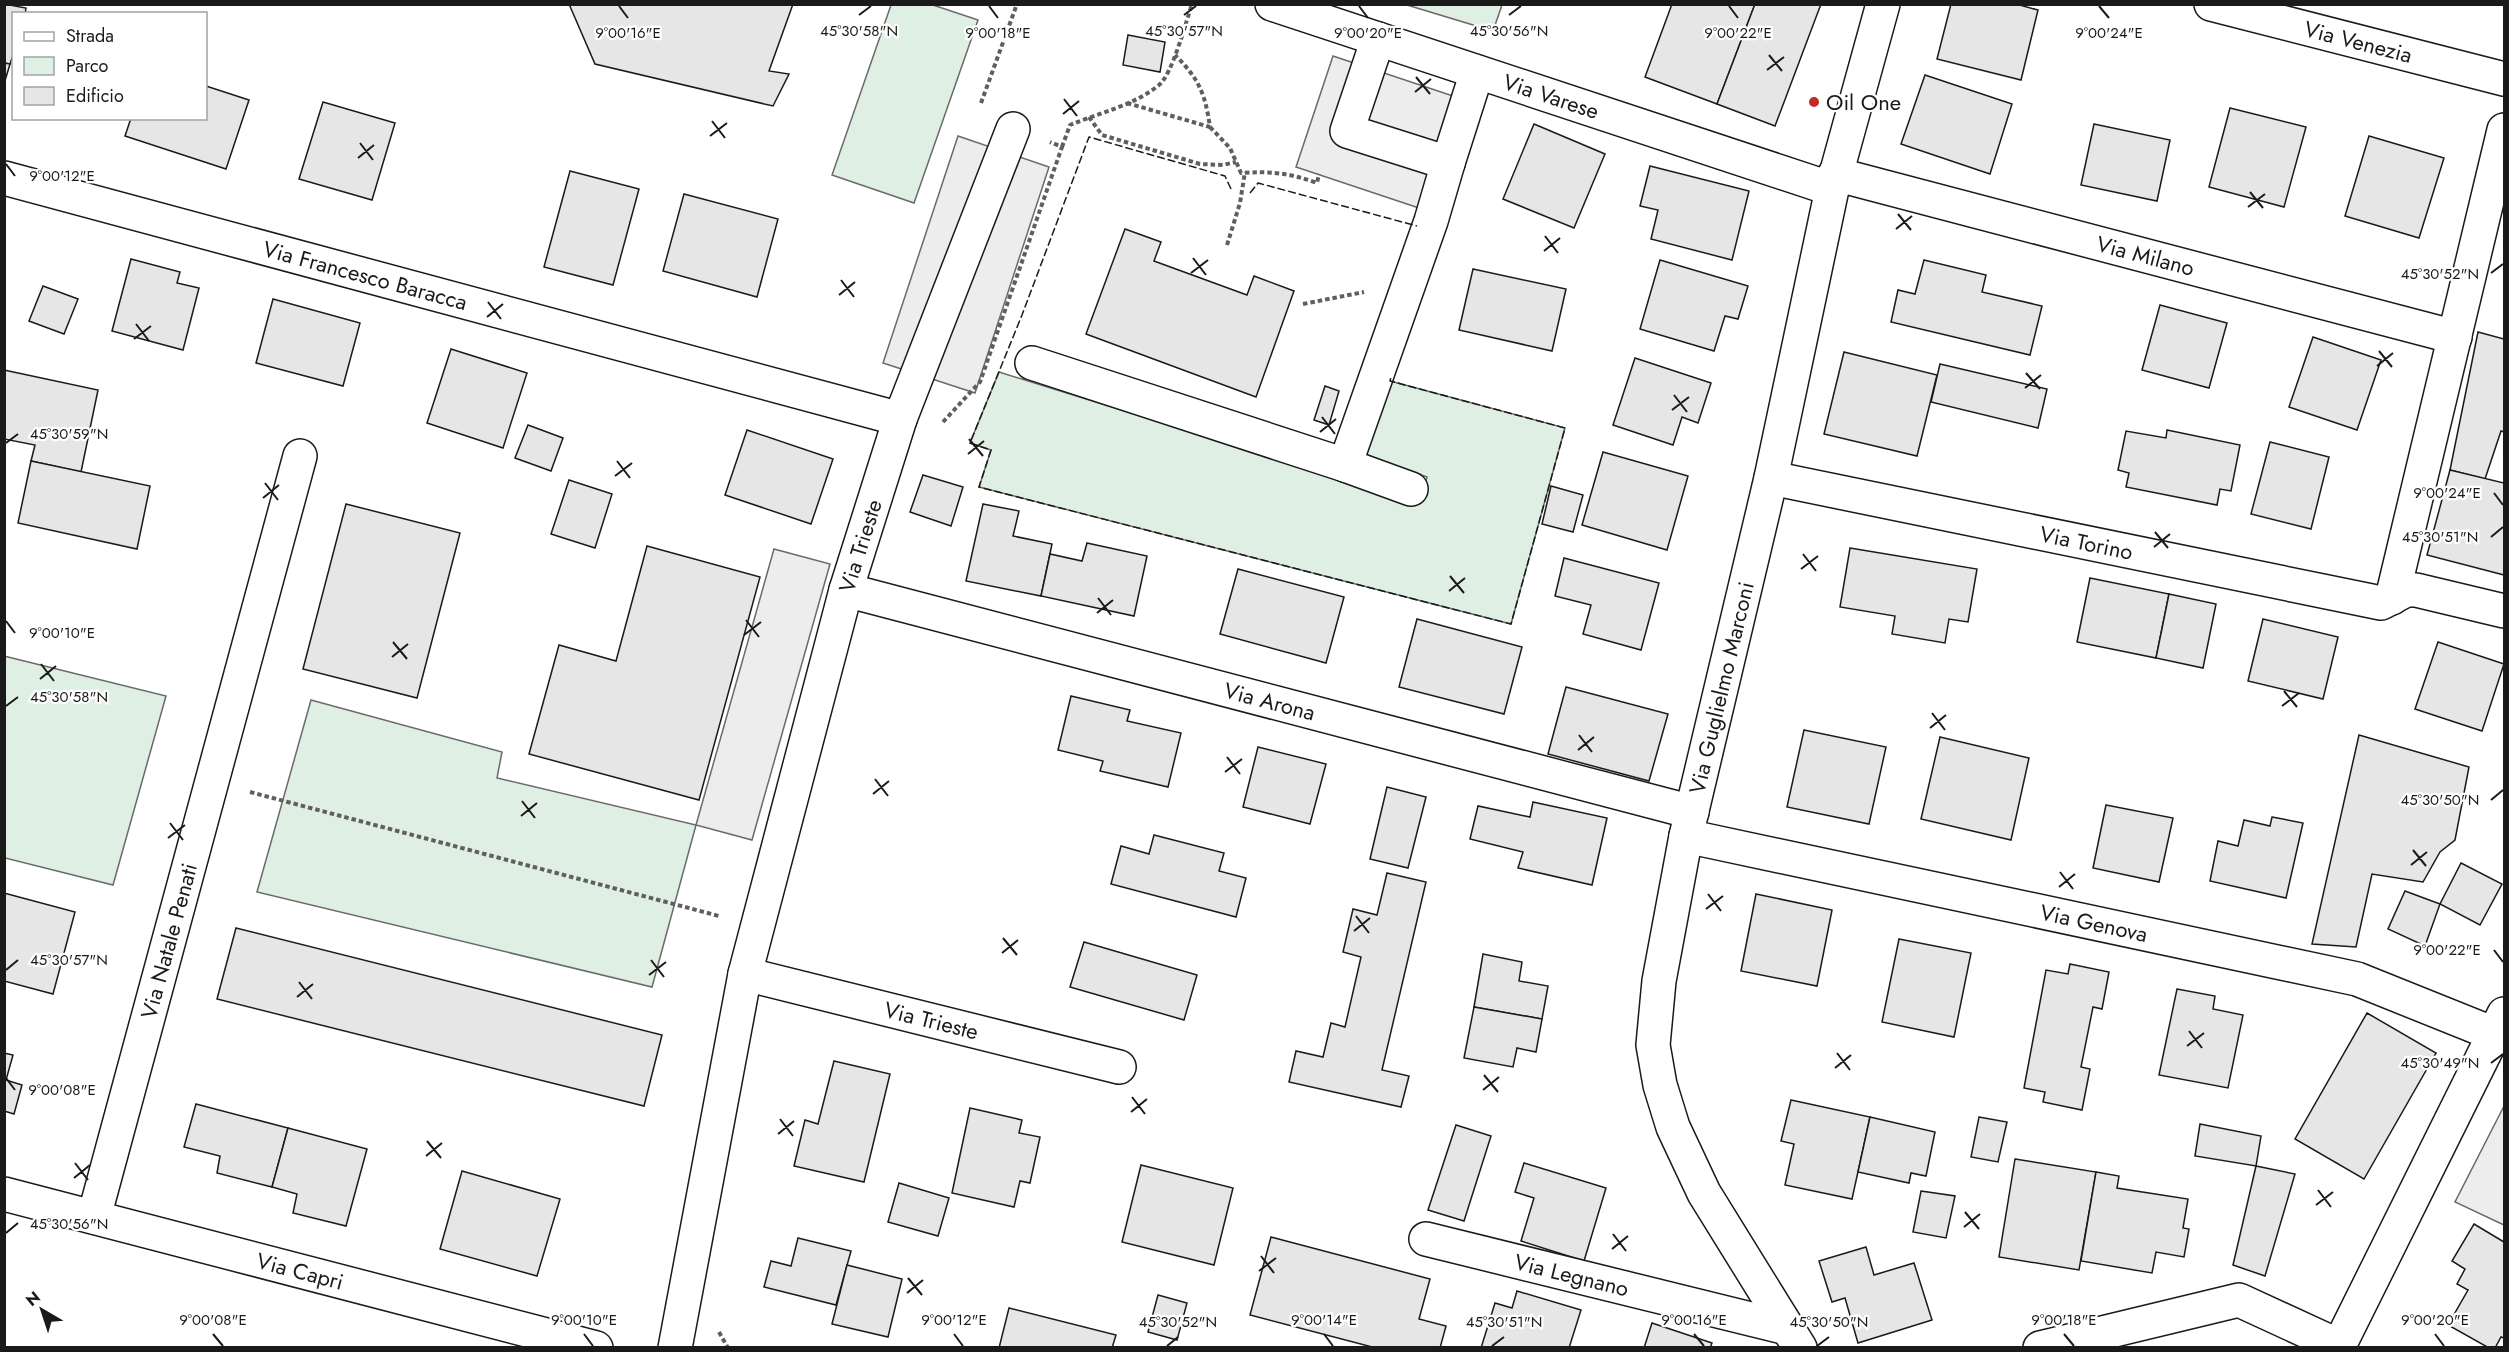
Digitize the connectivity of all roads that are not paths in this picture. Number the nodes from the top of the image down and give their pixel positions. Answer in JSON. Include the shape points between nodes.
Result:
{"nodes":[{"id":1,"x":1272,"y":4,"type":"edge"},
{"id":2,"x":1883,"y":4,"type":"edge"},
{"id":3,"x":2211,"y":4,"type":"edge"},
{"id":4,"x":1377,"y":39,"type":"junction"},
{"id":5,"x":1477,"y":72,"type":"junction"},
{"id":6,"x":2505,"y":79,"type":"edge"},
{"id":7,"x":1012,"y":129,"type":"road end"},
{"id":8,"x":2505,"y":130,"type":"edge"},
{"id":9,"x":1448,"y":163,"type":"junction"},
{"id":10,"x":4,"y":178,"type":"edge"},
{"id":11,"x":1834,"y":181,"type":"junction"},
{"id":12,"x":2455,"y":337,"type":"junction"},
{"id":13,"x":1032,"y":363,"type":"dead end"},
{"id":14,"x":900,"y":419,"type":"junction"},
{"id":15,"x":300,"y":456,"type":"dead end"},
{"id":16,"x":1345,"y":465,"type":"junction"},
{"id":17,"x":1771,"y":478,"type":"junction"},
{"id":18,"x":1412,"y":489,"type":"dead end"},
{"id":19,"x":846,"y":590,"type":"junction"},
{"id":20,"x":2392,"y":598,"type":"junction"},
{"id":21,"x":2505,"y":610,"type":"edge"},
{"id":22,"x":1689,"y":824,"type":"junction"},
{"id":23,"x":745,"y":974,"type":"junction"},
{"id":24,"x":2499,"y":1024,"type":"edge"},
{"id":25,"x":1119,"y":1066,"type":"dead end"},
{"id":26,"x":4,"y":1194,"type":"edge"},
{"id":27,"x":94,"y":1217,"type":"junction"},
{"id":28,"x":1426,"y":1239,"type":"dead end"},
{"id":29,"x":1793,"y":1337,"type":"edge"},
{"id":30,"x":596,"y":1347,"type":"edge"},
{"id":31,"x":675,"y":1347,"type":"edge"},
{"id":32,"x":2040,"y":1347,"type":"edge"},
{"id":33,"x":2339,"y":1347,"type":"edge"}],
"edges":[{"from":1,"to":4,"type":"street","name":"Via Varese"},
{"from":2,"to":11,"type":"street","name":"Via Guglielmo Marconi"},
{"from":3,"to":6,"type":"street","name":"Via Venezia"},
{"from":4,"to":5,"type":"street","name":"Via Varese"},
{"from":4,"to":9,"type":"street","via":[[1347,131]]},
{"from":5,"to":9,"type":"street"},
{"from":5,"to":11,"type":"street","name":"Via Varese"},
{"from":7,"to":14,"type":"street","name":"Via Trieste"},
{"from":8,"to":12,"type":"street"},
{"from":9,"to":16,"type":"street"},
{"from":10,"to":14,"type":"street","name":"Via Francesco Baracca"},
{"from":11,"to":12,"type":"street","name":"Via Milano"},
{"from":11,"to":17,"type":"street","name":"Via Guglielmo Marconi"},
{"from":12,"to":20,"type":"street"},
{"from":13,"to":16,"type":"street"},
{"from":14,"to":19,"type":"street","name":"Via Trieste"},
{"from":15,"to":27,"type":"street","name":"Via Natale Penati"},
{"from":16,"to":18,"type":"street"},
{"from":17,"to":20,"type":"street","name":"Via Torino","via":[[2381,603]]},
{"from":17,"to":22,"type":"street","name":"Via Guglielmo Marconi"},
{"from":19,"to":22,"type":"street","name":"Via Arona"},
{"from":19,"to":23,"type":"street","name":"Via Trieste"},
{"from":20,"to":21,"type":"street","name":"Via Torino","via":[[2406,590],[2416,590]]},
{"from":22,"to":24,"type":"street","name":"Via Genova","via":[[2357,979]]},
{"from":22,"to":29,"type":"street","name":"Via Guglielmo Marconi","via":[[1659,981],[1653,1045],[1660,1085],[1673,1127],[1704,1193]]},
{"from":23,"to":25,"type":"street","name":"Via Trieste"},
{"from":23,"to":31,"type":"street","name":"Via Trieste"},
{"from":24,"to":33,"type":"street"},
{"from":26,"to":27,"type":"street","name":"Via Capri"},
{"from":27,"to":30,"type":"street","name":"Via Capri"},
{"from":28,"to":29,"type":"street","name":"Via Legnano"},
{"from":32,"to":33,"type":"street","via":[[2239,1300]]}]}
